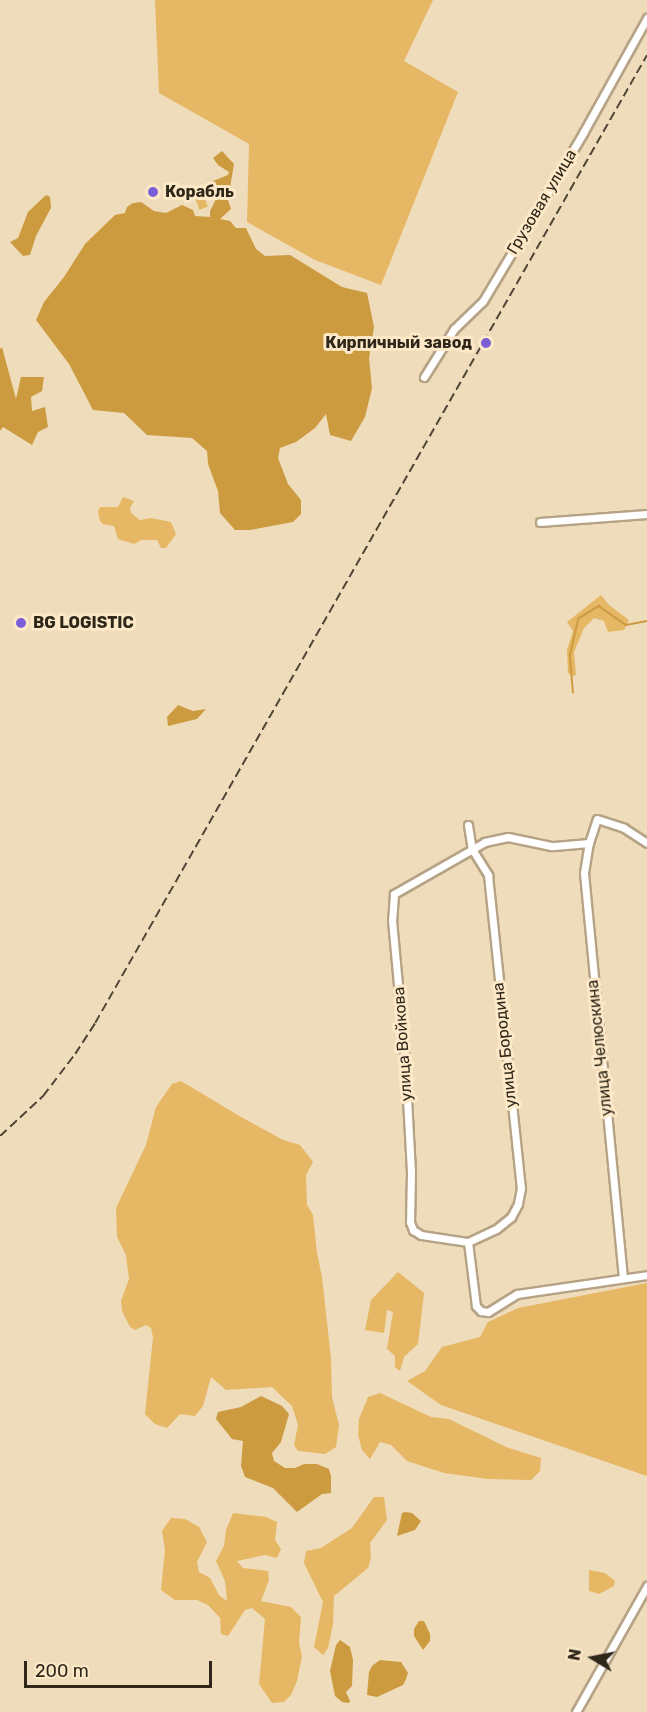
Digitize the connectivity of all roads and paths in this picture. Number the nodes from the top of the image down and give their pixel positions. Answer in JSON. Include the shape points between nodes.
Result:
{"nodes":[{"id":1,"x":647,"y":18,"type":"edge"},
{"id":2,"x":424,"y":377,"type":"dead end"},
{"id":3,"x":647,"y":514,"type":"edge"},
{"id":4,"x":540,"y":522,"type":"dead end"},
{"id":5,"x":468,"y":825,"type":"dead end"},
{"id":6,"x":589,"y":843,"type":"junction"},
{"id":7,"x":647,"y":843,"type":"edge"},
{"id":8,"x":472,"y":849,"type":"junction"},
{"id":9,"x":468,"y":1242,"type":"junction"},
{"id":10,"x":647,"y":1275,"type":"edge"},
{"id":11,"x":623,"y":1278,"type":"junction"},
{"id":12,"x":647,"y":1586,"type":"edge"},
{"id":13,"x":576,"y":1712,"type":"edge"}],
"edges":[{"from":1,"to":2,"type":"street","name":"Грузовая улица","via":[[483,302],[454,329]]},
{"from":3,"to":4,"type":"street"},
{"from":5,"to":8,"type":"street","name":"улица Бородина"},
{"from":6,"to":7,"type":"street","name":"улица Челюскина","via":[[597,819],[624,828]]},
{"from":6,"to":8,"type":"street","via":[[551,846],[508,837]]},
{"from":6,"to":11,"type":"street","name":"улица Челюскина","via":[[584,886]]},
{"from":8,"to":9,"type":"street","name":"улица Бородина","via":[[488,875],[521,1188],[512,1217]]},
{"from":8,"to":9,"type":"street","name":"улица Войкова","via":[[394,894],[392,920],[405,1061],[410,1222],[421,1235]]},
{"from":9,"to":11,"type":"street","via":[[477,1306],[481,1311],[488,1312],[517,1294]]},
{"from":10,"to":11,"type":"street"},
{"from":12,"to":13,"type":"street"}]}
